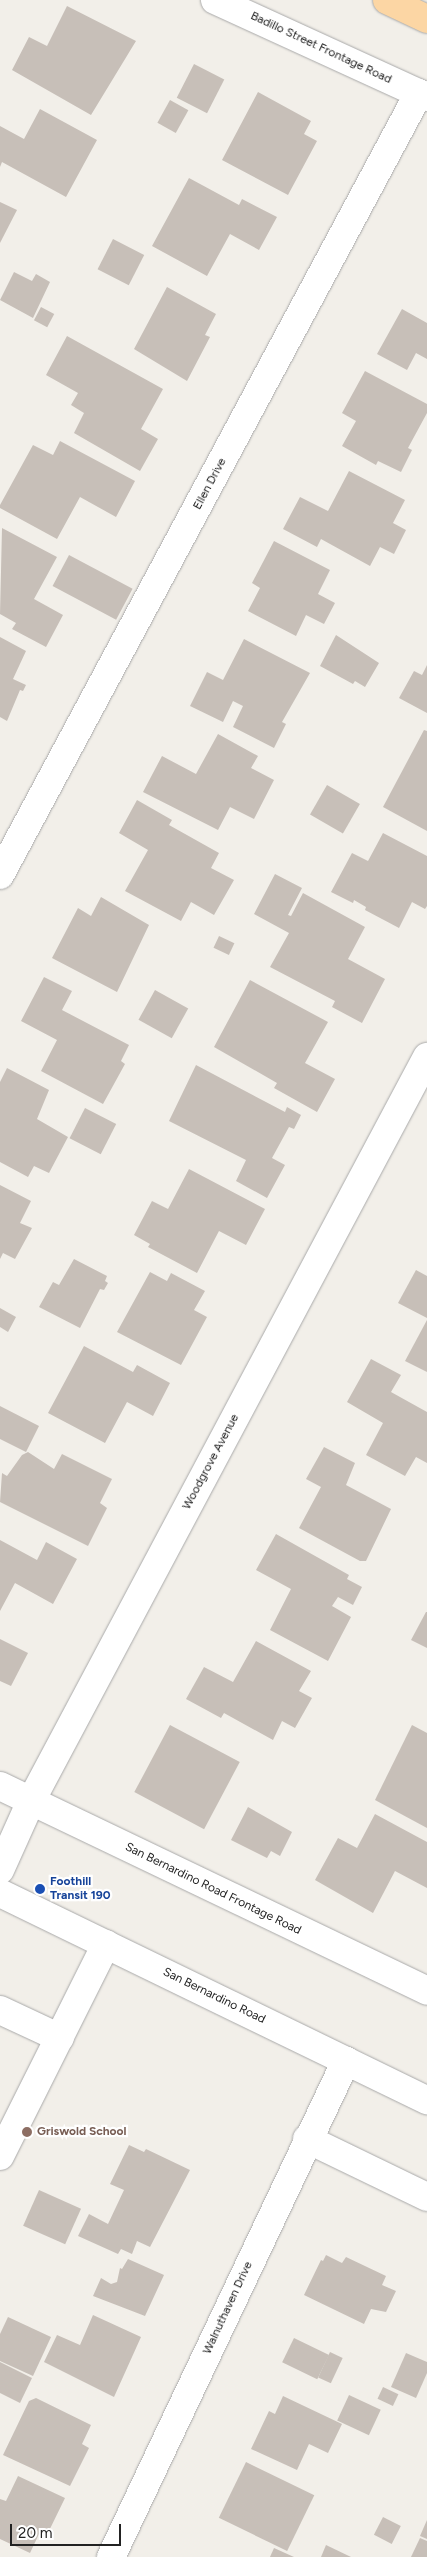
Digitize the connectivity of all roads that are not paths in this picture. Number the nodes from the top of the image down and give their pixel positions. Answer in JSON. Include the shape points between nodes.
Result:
{"nodes":[{"id":1,"x":215,"y":0,"type":"edge"},
{"id":2,"x":387,"y":0,"type":"edge"},
{"id":3,"x":427,"y":19,"type":"edge"},
{"id":4,"x":423,"y":95,"type":"edge"},
{"id":5,"x":0,"y":875,"type":"edge"},
{"id":6,"x":427,"y":1057,"type":"edge"},
{"id":7,"x":0,"y":1786,"type":"edge"},
{"id":8,"x":31,"y":1801,"type":"junction"},
{"id":9,"x":0,"y":1870,"type":"edge"},
{"id":10,"x":0,"y":1893,"type":"edge"},
{"id":11,"x":106,"y":1944,"type":"junction"},
{"id":12,"x":427,"y":1991,"type":"edge"},
{"id":13,"x":0,"y":2010,"type":"edge"},
{"id":14,"x":60,"y":2038,"type":"junction"},
{"id":15,"x":346,"y":2061,"type":"junction"},
{"id":16,"x":427,"y":2100,"type":"edge"},
{"id":17,"x":307,"y":2139,"type":"junction"},
{"id":18,"x":0,"y":2156,"type":"edge"},
{"id":19,"x":427,"y":2197,"type":"edge"},
{"id":20,"x":111,"y":2557,"type":"edge"}],
"edges":[{"from":1,"to":4,"type":"street","name":"Badillo Street Frontage Road"},
{"from":2,"to":3,"type":"main road"},
{"from":4,"to":5,"type":"street","name":"Ellen Drive"},
{"from":6,"to":8,"type":"street","name":"Woodgrove Avenue"},
{"from":7,"to":8,"type":"street","name":"San Bernardino Road Frontage Road"},
{"from":8,"to":9,"type":"street","name":"Woodgrove Avenue"},
{"from":8,"to":12,"type":"street","name":"San Bernardino Road Frontage Road"},
{"from":10,"to":11,"type":"street","name":"San Bernardino Road"},
{"from":11,"to":14,"type":"street"},
{"from":11,"to":15,"type":"street","name":"San Bernardino Road"},
{"from":13,"to":14,"type":"street"},
{"from":14,"to":18,"type":"street"},
{"from":15,"to":16,"type":"street","name":"San Bernardino Road"},
{"from":15,"to":17,"type":"street","name":"Walnuthaven Drive"},
{"from":17,"to":19,"type":"street"},
{"from":17,"to":20,"type":"street","name":"Walnuthaven Drive"}]}
